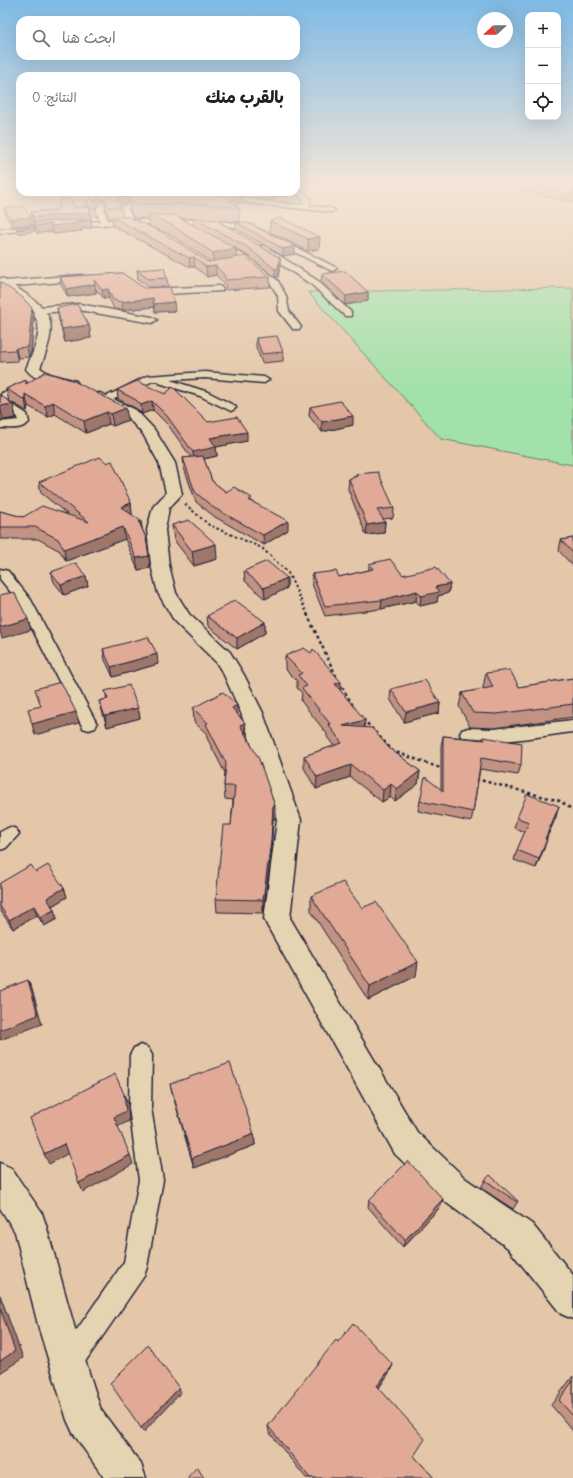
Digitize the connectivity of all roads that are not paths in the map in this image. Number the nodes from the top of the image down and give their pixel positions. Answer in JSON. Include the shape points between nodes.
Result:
{"nodes":[{"id":1,"x":231,"y":252,"type":"edge"},
{"id":2,"x":267,"y":252,"type":"edge"},
{"id":3,"x":301,"y":252,"type":"edge"},
{"id":4,"x":248,"y":261,"type":"junction"},
{"id":5,"x":236,"y":264,"type":"edge"},
{"id":6,"x":333,"y":268,"type":"dead end"},
{"id":7,"x":87,"y":278,"type":"edge"},
{"id":8,"x":2,"y":283,"type":"edge"},
{"id":9,"x":141,"y":288,"type":"edge"},
{"id":10,"x":219,"y":289,"type":"dead end"},
{"id":11,"x":39,"y":310,"type":"junction"},
{"id":12,"x":348,"y":314,"type":"dead end"},
{"id":13,"x":152,"y":320,"type":"dead end"},
{"id":14,"x":296,"y":327,"type":"dead end"},
{"id":15,"x":49,"y":378,"type":"junction"},
{"id":16,"x":151,"y":378,"type":"junction"},
{"id":17,"x":264,"y":380,"type":"dead end"},
{"id":18,"x":104,"y":400,"type":"junction"},
{"id":19,"x":231,"y":408,"type":"dead end"},
{"id":20,"x":0,"y":425,"type":"edge"},
{"id":21,"x":0,"y":573,"type":"edge"},
{"id":22,"x":89,"y":724,"type":"dead end"},
{"id":23,"x":573,"y":726,"type":"edge"},
{"id":24,"x":468,"y":734,"type":"dead end"},
{"id":25,"x":141,"y":1055,"type":"dead end"},
{"id":26,"x":0,"y":1179,"type":"edge"},
{"id":27,"x":573,"y":1302,"type":"edge"},
{"id":28,"x":68,"y":1365,"type":"junction"},
{"id":29,"x":127,"y":1478,"type":"edge"}],
"edges":[{"from":1,"to":4,"type":"street"},
{"from":2,"to":12,"type":"street","via":[[315,283]]},
{"from":3,"to":6,"type":"street"},
{"from":4,"to":5,"type":"street"},
{"from":4,"to":14,"type":"street","via":[[275,283],[282,296],[284,311]]},
{"from":7,"to":8,"type":"street"},
{"from":8,"to":11,"type":"street"},
{"from":9,"to":10,"type":"street","via":[[146,292],[155,293]]},
{"from":11,"to":13,"type":"street","via":[[79,307]]},
{"from":11,"to":15,"type":"street","via":[[46,324],[41,350],[33,369]]},
{"from":15,"to":18,"type":"street","via":[[80,387]]},
{"from":15,"to":20,"type":"street","via":[[6,396],[2,401],[23,416],[24,422]]},
{"from":16,"to":17,"type":"street","via":[[205,375]]},
{"from":16,"to":18,"type":"street"},
{"from":16,"to":19,"type":"street","via":[[204,394]]},
{"from":18,"to":27,"type":"street","via":[[131,413],[149,432],[167,463],[174,494],[161,507],[156,530],[160,565],[167,593],[182,618],[223,657],[234,675],[252,714],[289,820],[277,919],[406,1143],[455,1190],[520,1236]]},
{"from":21,"to":22,"type":"street","via":[[24,600]]},
{"from":23,"to":24,"type":"street","via":[[494,735]]},
{"from":25,"to":28,"type":"street","via":[[140,1108],[151,1180],[135,1267]]},
{"from":26,"to":28,"type":"street","via":[[30,1225]]},
{"from":28,"to":29,"type":"street","via":[[86,1420]]}]}
